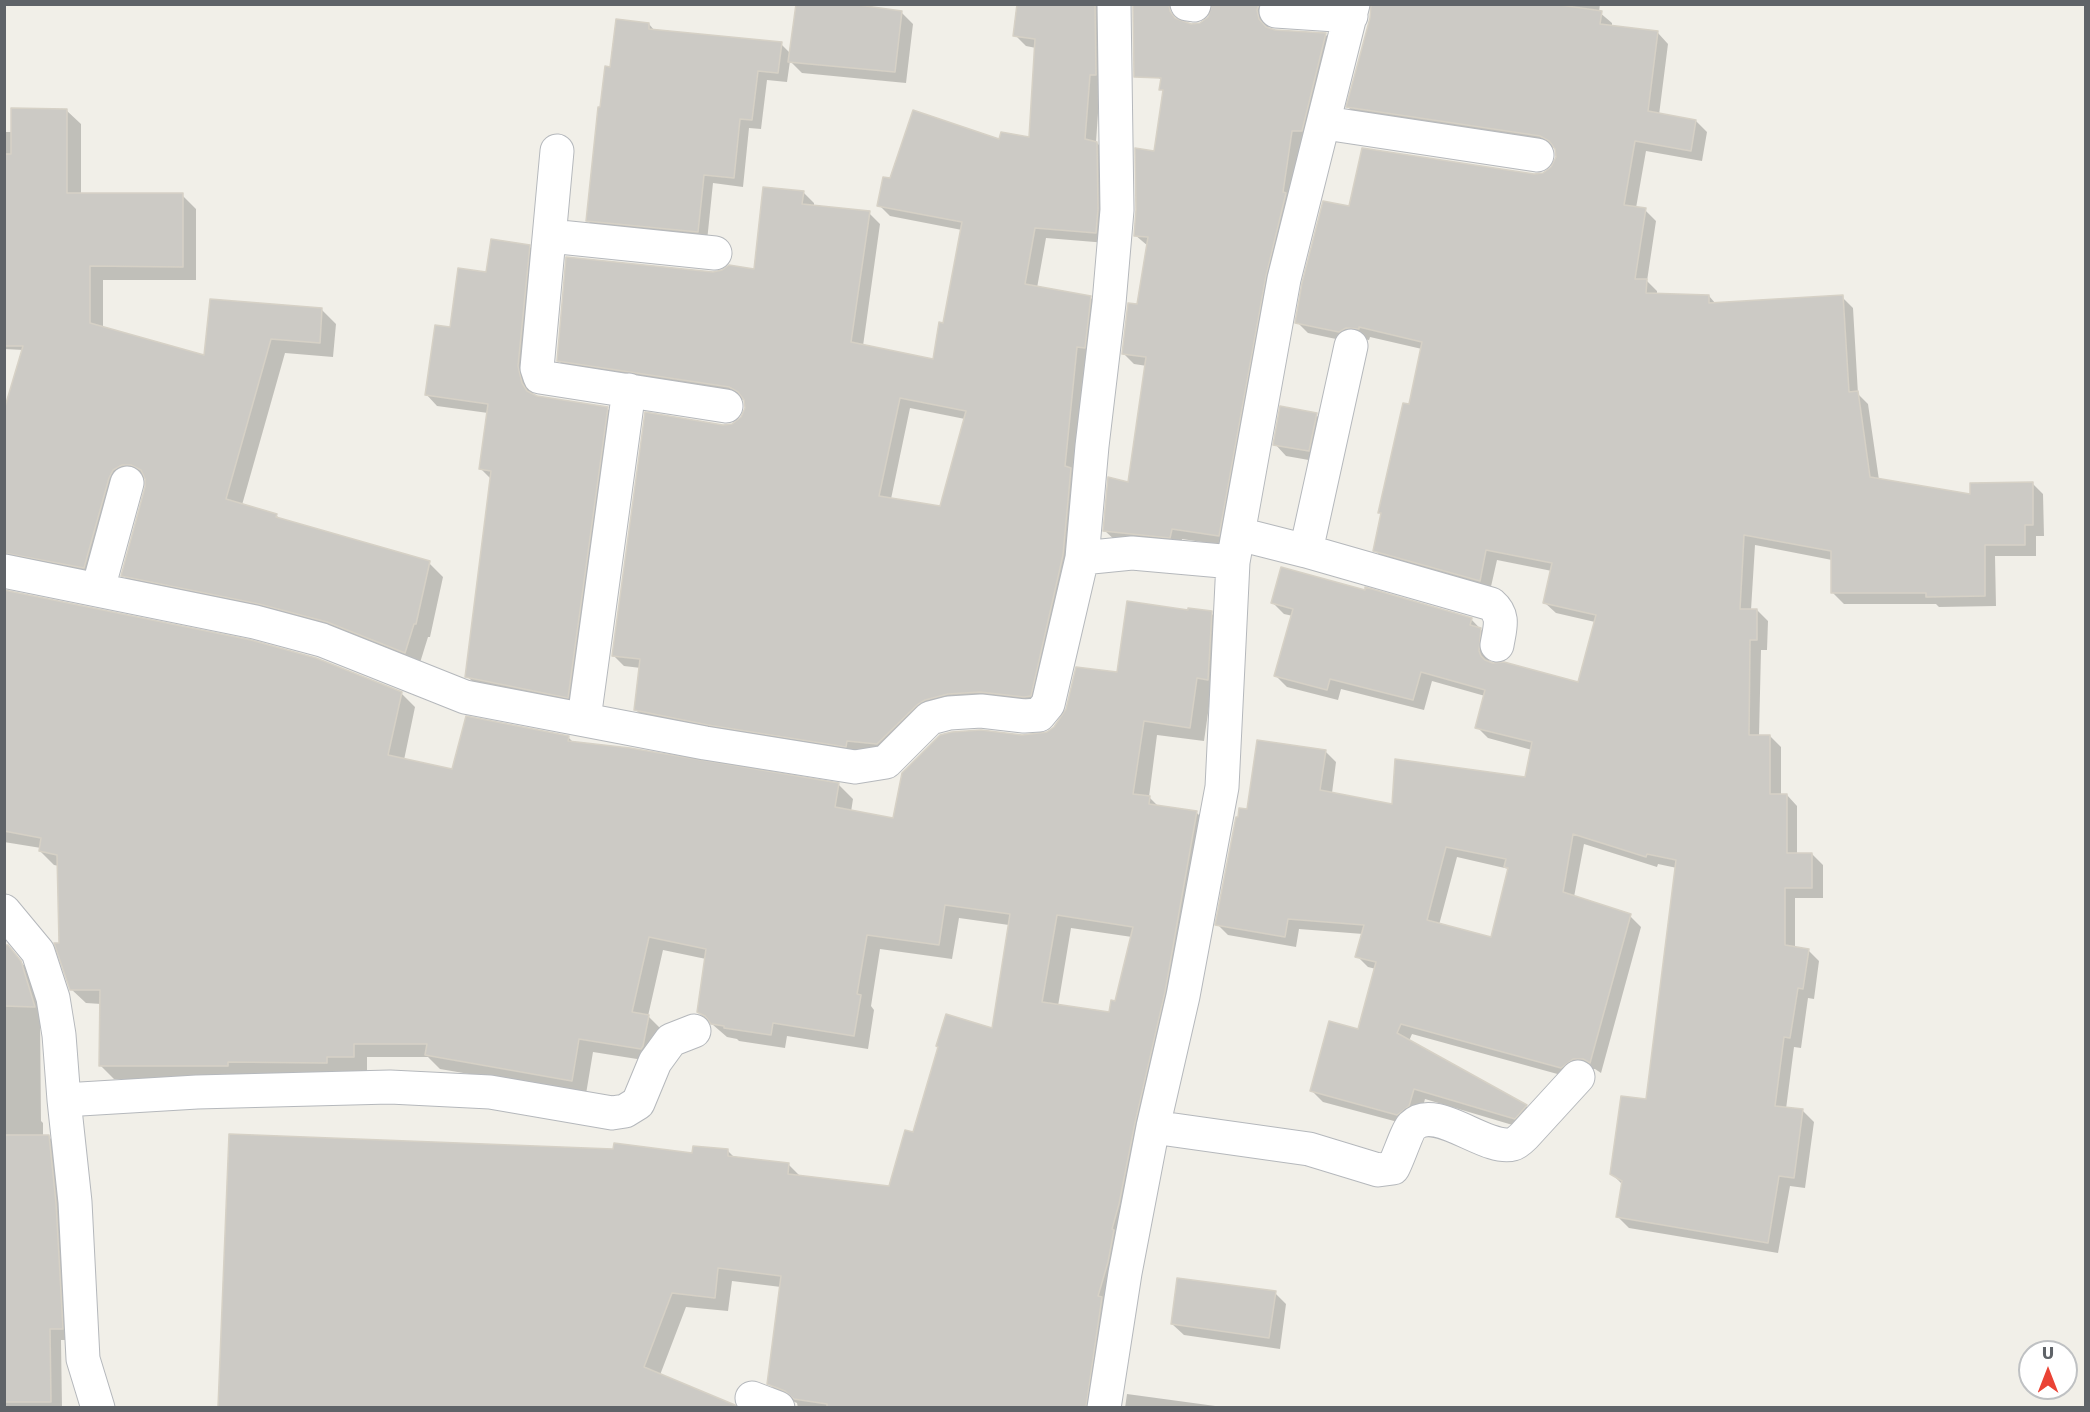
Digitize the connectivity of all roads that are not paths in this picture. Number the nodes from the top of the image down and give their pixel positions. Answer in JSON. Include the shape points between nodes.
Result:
{"nodes":[{"id":1,"x":1114,"y":4,"type":"edge"},
{"id":2,"x":1187,"y":4,"type":"edge"},
{"id":3,"x":1194,"y":5,"type":"edge"},
{"id":4,"x":1352,"y":10,"type":"edge"},
{"id":5,"x":1276,"y":11,"type":"dead end"},
{"id":6,"x":1325,"y":123,"type":"junction"},
{"id":7,"x":557,"y":151,"type":"dead end"},
{"id":8,"x":1537,"y":155,"type":"dead end"},
{"id":9,"x":549,"y":236,"type":"junction"},
{"id":10,"x":715,"y":253,"type":"dead end"},
{"id":11,"x":1351,"y":346,"type":"dead end"},
{"id":12,"x":628,"y":390,"type":"junction"},
{"id":13,"x":726,"y":406,"type":"dead end"},
{"id":14,"x":127,"y":483,"type":"dead end"},
{"id":15,"x":1236,"y":548,"type":"junction"},
{"id":16,"x":1306,"y":551,"type":"junction"},
{"id":17,"x":1082,"y":558,"type":"junction"},
{"id":18,"x":4,"y":571,"type":"edge"},
{"id":19,"x":98,"y":590,"type":"junction"},
{"id":20,"x":1497,"y":645,"type":"dead end"},
{"id":21,"x":584,"y":719,"type":"junction"},
{"id":22,"x":4,"y":911,"type":"edge"},
{"id":23,"x":694,"y":1031,"type":"dead end"},
{"id":24,"x":1578,"y":1077,"type":"dead end"},
{"id":25,"x":64,"y":1100,"type":"junction"},
{"id":26,"x":1153,"y":1127,"type":"junction"},
{"id":27,"x":98,"y":1407,"type":"edge"},
{"id":28,"x":1104,"y":1407,"type":"edge"}],
"edges":[{"from":1,"to":17,"type":"street","via":[[1118,210]]},
{"from":2,"to":3,"type":"street"},
{"from":4,"to":5,"type":"street"},
{"from":4,"to":6,"type":"street"},
{"from":6,"to":8,"type":"street"},
{"from":6,"to":15,"type":"street","via":[[1284,279]]},
{"from":7,"to":9,"type":"street"},
{"from":9,"to":10,"type":"street"},
{"from":9,"to":12,"type":"street","via":[[537,368],[540,377]]},
{"from":11,"to":16,"type":"street"},
{"from":12,"to":13,"type":"street"},
{"from":12,"to":21,"type":"street"},
{"from":14,"to":19,"type":"street"},
{"from":15,"to":16,"type":"street"},
{"from":15,"to":17,"type":"street"},
{"from":15,"to":26,"type":"street","via":[[1222,787],[1183,996]]},
{"from":16,"to":20,"type":"street","via":[[1491,604],[1501,621]]},
{"from":17,"to":21,"type":"street","via":[[1048,704],[1039,715],[981,711],[930,718],[886,762],[855,767]]},
{"from":18,"to":19,"type":"street"},
{"from":19,"to":21,"type":"street","via":[[255,622],[322,640],[465,697]]},
{"from":22,"to":25,"type":"street","via":[[38,952],[53,998]]},
{"from":23,"to":25,"type":"street","via":[[671,1040],[655,1062],[638,1103],[612,1113],[490,1092],[390,1087]]},
{"from":24,"to":26,"type":"street","via":[[1514,1144],[1502,1145],[1437,1120],[1425,1120],[1412,1126],[1393,1168],[1378,1170],[1309,1149]]},
{"from":25,"to":27,"type":"street","via":[[75,1202],[82,1359]]},
{"from":26,"to":28,"type":"street"}]}
